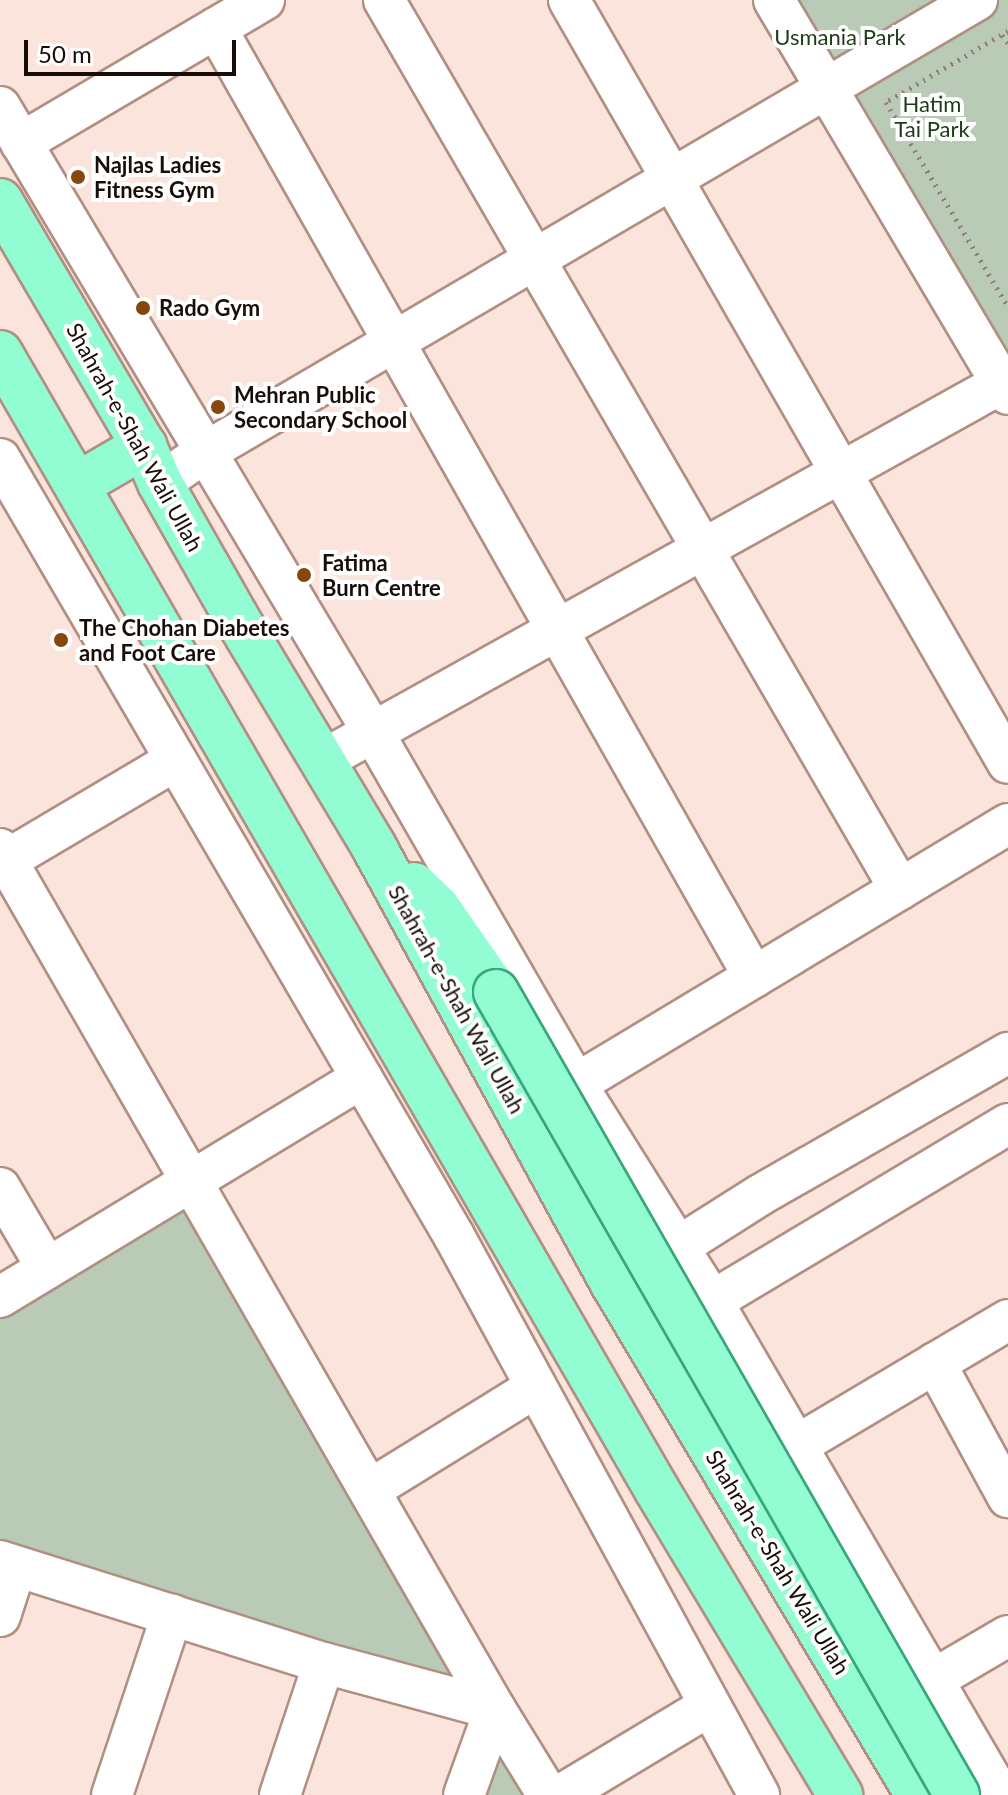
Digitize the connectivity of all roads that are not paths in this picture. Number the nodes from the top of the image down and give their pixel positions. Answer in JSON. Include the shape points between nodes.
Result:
{"nodes":[{"id":1,"x":264,"y":0,"type":"edge"},
{"id":2,"x":384,"y":0,"type":"edge"},
{"id":3,"x":569,"y":0,"type":"edge"},
{"id":4,"x":774,"y":0,"type":"edge"},
{"id":5,"x":977,"y":0,"type":"edge"},
{"id":6,"x":216,"y":28,"type":"junction"},
{"id":7,"x":828,"y":87,"type":"junction"},
{"id":8,"x":0,"y":107,"type":"edge"},
{"id":9,"x":21,"y":143,"type":"junction"},
{"id":10,"x":673,"y":178,"type":"junction"},
{"id":11,"x":59,"y":207,"type":"junction"},
{"id":12,"x":9,"y":216,"type":"edge"},
{"id":13,"x":535,"y":259,"type":"junction"},
{"id":14,"x":394,"y":342,"type":"junction"},
{"id":15,"x":0,"y":353,"type":"edge"},
{"id":16,"x":1005,"y":388,"type":"edge"},
{"id":17,"x":204,"y":453,"type":"junction"},
{"id":18,"x":0,"y":459,"type":"edge"},
{"id":19,"x":152,"y":465,"type":"junction"},
{"id":20,"x":839,"y":473,"type":"junction"},
{"id":21,"x":77,"y":485,"type":"junction"},
{"id":22,"x":703,"y":550,"type":"junction"},
{"id":23,"x":284,"y":588,"type":"junction"},
{"id":24,"x":236,"y":617,"type":"junction"},
{"id":25,"x":558,"y":631,"type":"junction"},
{"id":26,"x":374,"y":734,"type":"junction"},
{"id":27,"x":176,"y":760,"type":"junction"},
{"id":28,"x":323,"y":760,"type":"junction"},
{"id":29,"x":1008,"y":763,"type":"edge"},
{"id":30,"x":1008,"y":824,"type":"edge"},
{"id":31,"x":374,"y":847,"type":"junction"},
{"id":32,"x":2,"y":858,"type":"edge"},
{"id":33,"x":900,"y":889,"type":"junction"},
{"id":34,"x":754,"y":977,"type":"junction"},
{"id":35,"x":1008,"y":1053,"type":"edge"},
{"id":36,"x":362,"y":1078,"type":"junction"},
{"id":37,"x":576,"y":1084,"type":"junction"},
{"id":38,"x":1008,"y":1124,"type":"edge"},
{"id":39,"x":192,"y":1181,"type":"junction"},
{"id":40,"x":0,"y":1188,"type":"edge"},
{"id":41,"x":679,"y":1248,"type":"junction"},
{"id":42,"x":47,"y":1268,"type":"junction"},
{"id":43,"x":614,"y":1285,"type":"junction"},
{"id":44,"x":0,"y":1297,"type":"edge"},
{"id":45,"x":712,"y":1301,"type":"junction"},
{"id":46,"x":1008,"y":1320,"type":"edge"},
{"id":47,"x":647,"y":1340,"type":"junction"},
{"id":48,"x":935,"y":1363,"type":"junction"},
{"id":49,"x":536,"y":1387,"type":"junction"},
{"id":50,"x":796,"y":1445,"type":"junction"},
{"id":51,"x":732,"y":1484,"type":"junction"},
{"id":52,"x":371,"y":1489,"type":"junction"},
{"id":53,"x":657,"y":1490,"type":"junction"},
{"id":54,"x":1008,"y":1497,"type":"edge"},
{"id":55,"x":8,"y":1563,"type":"edge"},
{"id":56,"x":172,"y":1615,"type":"junction"},
{"id":57,"x":0,"y":1616,"type":"edge"},
{"id":58,"x":1008,"y":1636,"type":"edge"},
{"id":59,"x":324,"y":1663,"type":"junction"},
{"id":60,"x":932,"y":1679,"type":"junction"},
{"id":61,"x":709,"y":1706,"type":"junction"},
{"id":62,"x":495,"y":1709,"type":"junction"},
{"id":63,"x":871,"y":1717,"type":"junction"},
{"id":64,"x":112,"y":1795,"type":"edge"},
{"id":65,"x":280,"y":1795,"type":"edge"},
{"id":66,"x":464,"y":1795,"type":"edge"},
{"id":67,"x":548,"y":1795,"type":"edge"},
{"id":68,"x":561,"y":1795,"type":"edge"},
{"id":69,"x":759,"y":1795,"type":"edge"},
{"id":70,"x":807,"y":1795,"type":"edge"},
{"id":71,"x":840,"y":1795,"type":"edge"},
{"id":72,"x":918,"y":1795,"type":"edge"},
{"id":73,"x":957,"y":1795,"type":"edge"},
{"id":74,"x":1000,"y":1795,"type":"edge"}],
"edges":[{"from":1,"to":6,"type":"street"},
{"from":2,"to":13,"type":"street"},
{"from":3,"to":10,"type":"street"},
{"from":4,"to":7,"type":"street"},
{"from":5,"to":7,"type":"street"},
{"from":6,"to":9,"type":"street"},
{"from":6,"to":14,"type":"street"},
{"from":7,"to":10,"type":"street"},
{"from":7,"to":16,"type":"street"},
{"from":8,"to":9,"type":"street"},
{"from":9,"to":11,"type":"street"},
{"from":10,"to":13,"type":"street"},
{"from":10,"to":20,"type":"street"},
{"from":11,"to":12,"type":"street"},
{"from":11,"to":17,"type":"street"},
{"from":12,"to":19,"type":"main road","name":"Shahrah-e-Shah Wali Ullah"},
{"from":13,"to":14,"type":"street"},
{"from":13,"to":22,"type":"street"},
{"from":14,"to":17,"type":"street"},
{"from":14,"to":25,"type":"street"},
{"from":15,"to":21,"type":"main road"},
{"from":16,"to":20,"type":"street"},
{"from":17,"to":19,"type":"street"},
{"from":17,"to":23,"type":"street"},
{"from":18,"to":27,"type":"street"},
{"from":19,"to":21,"type":"main road"},
{"from":19,"to":24,"type":"main road","name":"Shahrah-e-Shah Wali Ullah"},
{"from":20,"to":22,"type":"street"},
{"from":20,"to":29,"type":"street"},
{"from":21,"to":53,"type":"main road"},
{"from":22,"to":25,"type":"street"},
{"from":22,"to":33,"type":"street"},
{"from":23,"to":24,"type":"street"},
{"from":23,"to":26,"type":"street"},
{"from":24,"to":28,"type":"main road","name":"Shahrah-e-Shah Wali Ullah"},
{"from":25,"to":26,"type":"street"},
{"from":25,"to":34,"type":"street"},
{"from":26,"to":28,"type":"street"},
{"from":26,"to":37,"type":"street"},
{"from":27,"to":32,"type":"street"},
{"from":27,"to":36,"type":"street"},
{"from":28,"to":31,"type":"main road","name":"Shahrah-e-Shah Wali Ullah"},
{"from":30,"to":33,"type":"street"},
{"from":31,"to":43,"type":"main road","name":"Shahrah-e-Shah Wali Ullah"},
{"from":31,"to":73,"type":"main road","bridge":true,"via":[[437,907],[496,992]]},
{"from":32,"to":39,"type":"street"},
{"from":33,"to":34,"type":"street"},
{"from":34,"to":37,"type":"street"},
{"from":35,"to":41,"type":"street","via":[[760,1195]]},
{"from":36,"to":39,"type":"street"},
{"from":36,"to":49,"type":"street"},
{"from":37,"to":41,"type":"street"},
{"from":38,"to":45,"type":"street"},
{"from":39,"to":42,"type":"street"},
{"from":39,"to":52,"type":"street"},
{"from":40,"to":42,"type":"street"},
{"from":41,"to":43,"type":"street"},
{"from":41,"to":45,"type":"street"},
{"from":42,"to":44,"type":"street"},
{"from":43,"to":47,"type":"main road","name":"Shahrah-e-Shah Wali Ullah"},
{"from":45,"to":47,"type":"street"},
{"from":45,"to":50,"type":"street"},
{"from":46,"to":48,"type":"street"},
{"from":47,"to":51,"type":"main road","name":"Shahrah-e-Shah Wali Ullah"},
{"from":48,"to":50,"type":"street"},
{"from":48,"to":54,"type":"street"},
{"from":49,"to":52,"type":"street"},
{"from":49,"to":61,"type":"street"},
{"from":50,"to":51,"type":"street"},
{"from":50,"to":60,"type":"street"},
{"from":51,"to":63,"type":"main road","name":"Shahrah-e-Shah Wali Ullah"},
{"from":52,"to":62,"type":"street"},
{"from":53,"to":70,"type":"main road"},
{"from":53,"to":71,"type":"main road"},
{"from":55,"to":56,"type":"street"},
{"from":55,"to":57,"type":"street"},
{"from":56,"to":59,"type":"street"},
{"from":56,"to":64,"type":"street"},
{"from":58,"to":60,"type":"street"},
{"from":59,"to":62,"type":"street"},
{"from":59,"to":65,"type":"street"},
{"from":60,"to":63,"type":"street"},
{"from":60,"to":74,"type":"street"},
{"from":61,"to":68,"type":"street"},
{"from":61,"to":69,"type":"street"},
{"from":62,"to":66,"type":"street"},
{"from":62,"to":67,"type":"street"},
{"from":63,"to":72,"type":"main road","name":"Shahrah-e-Shah Wali Ullah"}]}
